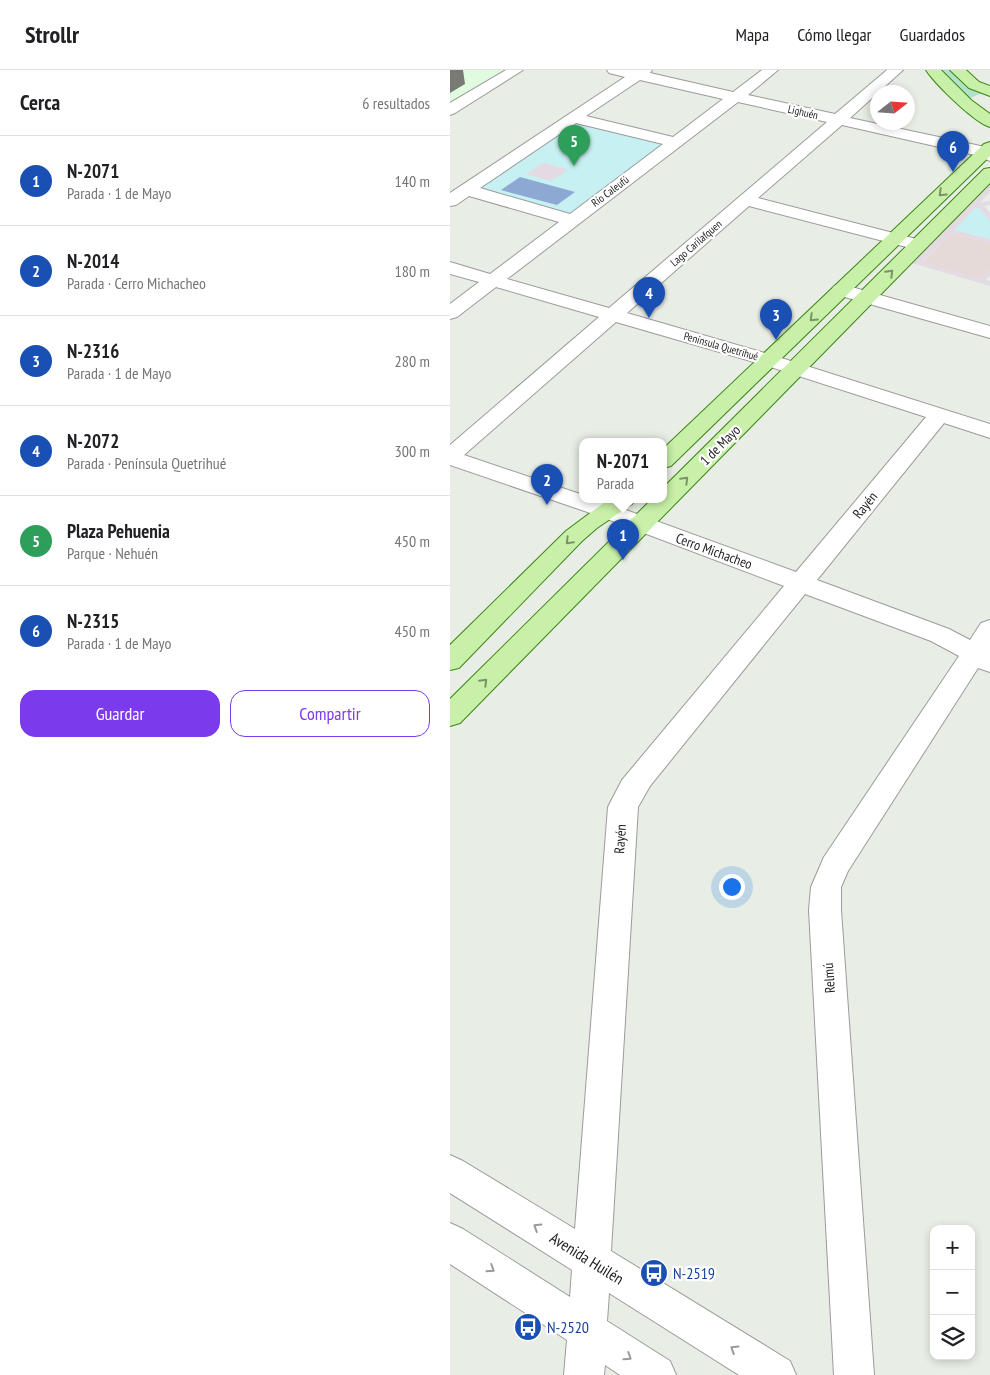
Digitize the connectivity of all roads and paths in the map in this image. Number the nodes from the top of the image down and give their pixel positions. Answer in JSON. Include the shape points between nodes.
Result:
{"nodes":[{"id":1,"x":516,"y":70,"type":"edge"},
{"id":2,"x":614,"y":70,"type":"edge"},
{"id":3,"x":771,"y":70,"type":"edge"},
{"id":4,"x":896,"y":70,"type":"edge"},
{"id":5,"x":934,"y":70,"type":"edge"},
{"id":6,"x":957,"y":70,"type":"edge"},
{"id":7,"x":642,"y":73,"type":"edge"},
{"id":8,"x":990,"y":91,"type":"edge"},
{"id":9,"x":990,"y":96,"type":"edge"},
{"id":10,"x":735,"y":97,"type":"junction"},
{"id":11,"x":450,"y":110,"type":"edge"},
{"id":12,"x":977,"y":112,"type":"junction"},
{"id":13,"x":574,"y":118,"type":"junction"},
{"id":14,"x":839,"y":120,"type":"junction"},
{"id":15,"x":990,"y":122,"type":"edge"},
{"id":16,"x":675,"y":142,"type":"junction"},
{"id":17,"x":988,"y":151,"type":"edge"},
{"id":18,"x":990,"y":173,"type":"edge"},
{"id":19,"x":467,"y":190,"type":"junction"},
{"id":20,"x":746,"y":200,"type":"junction"},
{"id":21,"x":450,"y":201,"type":"edge"},
{"id":22,"x":573,"y":220,"type":"junction"},
{"id":23,"x":894,"y":239,"type":"junction"},
{"id":24,"x":918,"y":245,"type":"junction"},
{"id":25,"x":450,"y":268,"type":"edge"},
{"id":26,"x":493,"y":280,"type":"junction"},
{"id":27,"x":841,"y":290,"type":"junction"},
{"id":28,"x":866,"y":297,"type":"junction"},
{"id":29,"x":450,"y":313,"type":"edge"},
{"id":30,"x":613,"y":315,"type":"junction"},
{"id":31,"x":990,"y":332,"type":"edge"},
{"id":32,"x":768,"y":360,"type":"junction"},
{"id":33,"x":794,"y":370,"type":"junction"},
{"id":34,"x":939,"y":415,"type":"junction"},
{"id":35,"x":990,"y":431,"type":"edge"},
{"id":36,"x":450,"y":457,"type":"edge"},
{"id":37,"x":667,"y":458,"type":"edge"},
{"id":38,"x":579,"y":494,"type":"edge"},
{"id":39,"x":667,"y":499,"type":"edge"},
{"id":40,"x":663,"y":503,"type":"edge"},
{"id":41,"x":616,"y":505,"type":"edge"},
{"id":42,"x":642,"y":524,"type":"junction"},
{"id":43,"x":801,"y":583,"type":"junction"},
{"id":44,"x":985,"y":648,"type":"edge"},
{"id":45,"x":450,"y":661,"type":"edge"},
{"id":46,"x":450,"y":716,"type":"edge"},
{"id":47,"x":450,"y":1173,"type":"edge"},
{"id":48,"x":450,"y":1242,"type":"edge"},
{"id":49,"x":592,"y":1261,"type":"junction"},
{"id":50,"x":586,"y":1330,"type":"junction"},
{"id":51,"x":584,"y":1375,"type":"edge"},
{"id":52,"x":656,"y":1375,"type":"edge"},
{"id":53,"x":776,"y":1375,"type":"edge"},
{"id":54,"x":854,"y":1375,"type":"edge"}],
"edges":[{"from":1,"to":11,"type":"street"},
{"from":2,"to":7,"type":"street","name":"Lighuén"},
{"from":3,"to":10,"type":"street","name":"Río Caleufú"},
{"from":4,"to":14,"type":"street","name":"Lago Carilafquen"},
{"from":5,"to":12,"type":"main road"},
{"from":6,"to":8,"type":"main road","via":[[974,85]]},
{"from":7,"to":10,"type":"street","name":"Lighuén"},
{"from":7,"to":13,"type":"street"},
{"from":9,"to":12,"type":"main road","via":[[973,102]]},
{"from":10,"to":14,"type":"street","name":"Lighuén"},
{"from":10,"to":16,"type":"street","name":"Río Caleufú"},
{"from":12,"to":15,"type":"main road"},
{"from":13,"to":16,"type":"street"},
{"from":13,"to":19,"type":"street"},
{"from":14,"to":17,"type":"street","name":"Lighuén"},
{"from":14,"to":20,"type":"street","name":"Lago Carilafquen"},
{"from":16,"to":22,"type":"street","name":"Río Caleufú"},
{"from":17,"to":23,"type":"main road","name":"1 de Mayo","one_way":true},
{"from":18,"to":24,"type":"main road","name":"1 de Mayo"},
{"from":19,"to":21,"type":"street"},
{"from":19,"to":22,"type":"street"},
{"from":20,"to":23,"type":"street"},
{"from":20,"to":30,"type":"street","name":"Lago Carilafquen"},
{"from":22,"to":26,"type":"street","name":"Río Caleufú"},
{"from":23,"to":24,"type":"street"},
{"from":23,"to":27,"type":"main road","name":"1 de Mayo"},
{"from":28,"to":24,"type":"main road","name":"1 de Mayo","one_way":true},
{"from":25,"to":26,"type":"street","name":"Península Quetrihué"},
{"from":26,"to":29,"type":"street","name":"Río Caleufú"},
{"from":26,"to":30,"type":"street","name":"Península Quetrihué"},
{"from":27,"to":28,"type":"street"},
{"from":27,"to":32,"type":"main road","name":"1 de Mayo","one_way":true},
{"from":28,"to":31,"type":"street"},
{"from":28,"to":33,"type":"main road","name":"1 de Mayo"},
{"from":30,"to":32,"type":"street","name":"Península Quetrihué"},
{"from":30,"to":36,"type":"street","name":"Lago Carilafquen"},
{"from":32,"to":33,"type":"street","name":"Península Quetrihué"},
{"from":32,"to":37,"type":"main road","name":"1 de Mayo"},
{"from":33,"to":34,"type":"street","name":"Península Quetrihué"},
{"from":39,"to":33,"type":"main road","name":"1 de Mayo","one_way":true},
{"from":34,"to":35,"type":"street","name":"Península Quetrihué"},
{"from":34,"to":43,"type":"street","name":"Rayén"},
{"from":36,"to":38,"type":"street","name":"Cerro Michacheo"},
{"from":42,"to":40,"type":"main road","name":"1 de Mayo","one_way":true},
{"from":41,"to":42,"type":"street","name":"Cerro Michacheo"},
{"from":41,"to":45,"type":"main road","one_way":true,"via":[[574,536]]},
{"from":42,"to":43,"type":"street","name":"Cerro Michacheo"},
{"from":46,"to":42,"type":"main road","name":"1 de Mayo","one_way":true},
{"from":43,"to":44,"type":"street","name":"Cerro Michacheo","via":[[940,636]]},
{"from":43,"to":49,"type":"street","name":"Rayén","via":[[636,783],[623,808]]},
{"from":44,"to":54,"type":"street","name":"Relmú","via":[[835,866],[826,887],[824,910]]},
{"from":49,"to":47,"type":"street","name":"Avenida Huilén","one_way":true},
{"from":48,"to":50,"type":"street","one_way":true},
{"from":49,"to":50,"type":"street","name":"Rayén"},
{"from":53,"to":49,"type":"street","name":"Avenida Huilén","one_way":true},
{"from":50,"to":51,"type":"street","name":"Rayén"},
{"from":50,"to":52,"type":"street","one_way":true}]}
